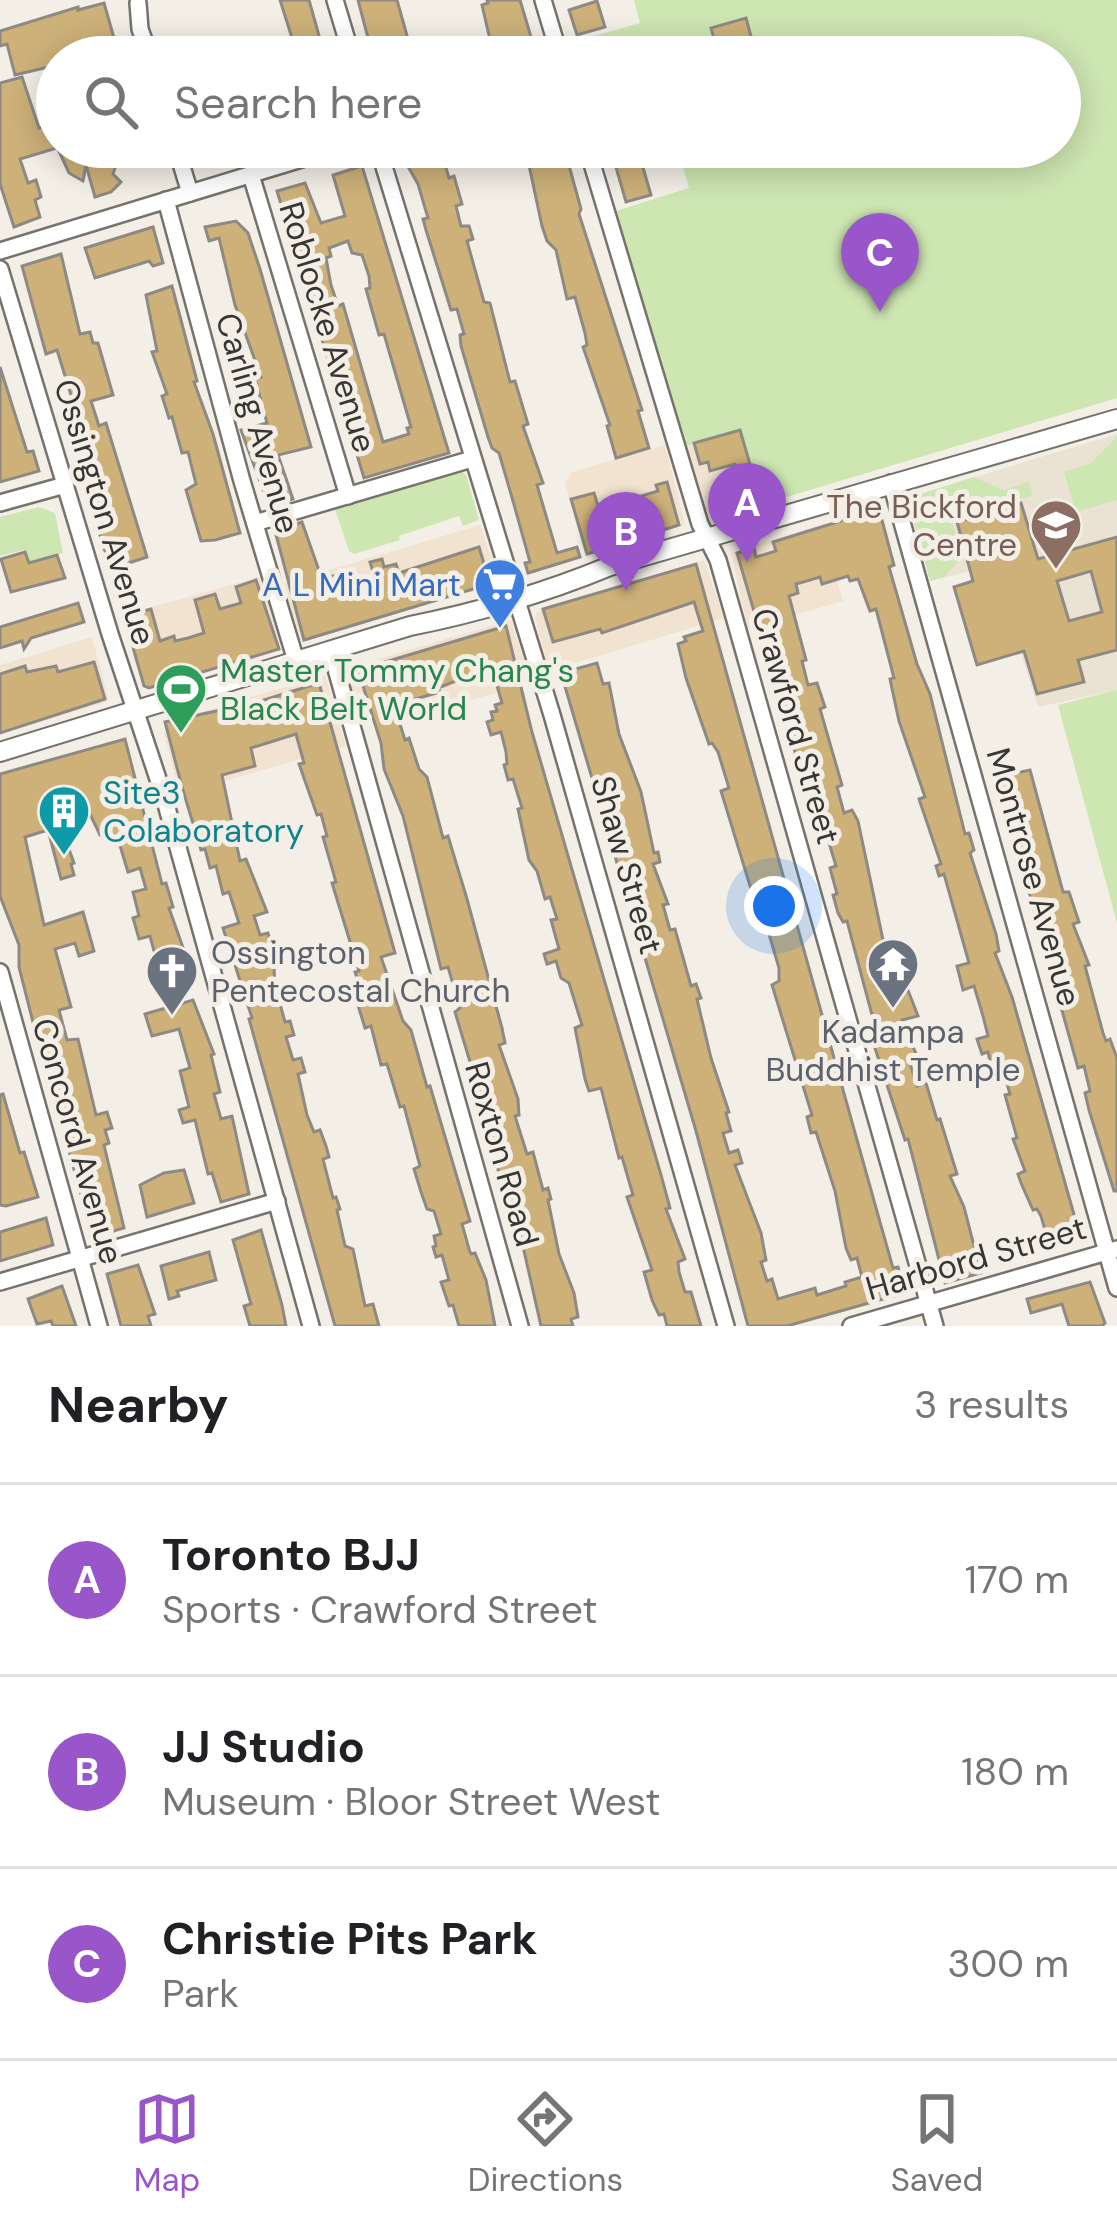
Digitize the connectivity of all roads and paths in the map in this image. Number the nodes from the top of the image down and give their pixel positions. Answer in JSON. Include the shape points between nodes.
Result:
{"nodes":[{"id":1,"x":335,"y":0,"type":"edge"},
{"id":2,"x":543,"y":0,"type":"edge"},
{"id":3,"x":138,"y":3,"type":"dead end"},
{"id":4,"x":142,"y":36,"type":"edge"},
{"id":5,"x":346,"y":36,"type":"edge"},
{"id":6,"x":554,"y":36,"type":"edge"},
{"id":7,"x":182,"y":168,"type":"edge"},
{"id":8,"x":274,"y":168,"type":"edge"},
{"id":9,"x":384,"y":168,"type":"edge"},
{"id":10,"x":593,"y":168,"type":"edge"},
{"id":11,"x":251,"y":175,"type":"junction"},
{"id":12,"x":190,"y":194,"type":"junction"},
{"id":13,"x":166,"y":200,"type":"junction"},
{"id":14,"x":0,"y":251,"type":"edge"},
{"id":15,"x":0,"y":269,"type":"edge"},
{"id":16,"x":1117,"y":419,"type":"edge"},
{"id":17,"x":472,"y":459,"type":"junction"},
{"id":18,"x":890,"y":483,"type":"junction"},
{"id":19,"x":65,"y":484,"type":"junction"},
{"id":20,"x":348,"y":496,"type":"junction"},
{"id":21,"x":0,"y":503,"type":"edge"},
{"id":22,"x":255,"y":523,"type":"junction"},
{"id":23,"x":707,"y":538,"type":"junction"},
{"id":24,"x":516,"y":600,"type":"junction"},
{"id":25,"x":331,"y":651,"type":"junction"},
{"id":26,"x":296,"y":661,"type":"junction"},
{"id":27,"x":137,"y":711,"type":"junction"},
{"id":28,"x":0,"y":752,"type":"edge"},
{"id":29,"x":0,"y":972,"type":"edge"},
{"id":30,"x":277,"y":1201,"type":"junction"},
{"id":31,"x":1112,"y":1250,"type":"edge"},
{"id":32,"x":81,"y":1259,"type":"junction"},
{"id":33,"x":0,"y":1282,"type":"edge"},
{"id":34,"x":1117,"y":1288,"type":"edge"},
{"id":35,"x":928,"y":1303,"type":"junction"},
{"id":36,"x":99,"y":1326,"type":"edge"},
{"id":37,"x":311,"y":1326,"type":"edge"},
{"id":38,"x":520,"y":1326,"type":"edge"},
{"id":39,"x":726,"y":1326,"type":"edge"},
{"id":40,"x":851,"y":1326,"type":"edge"},
{"id":41,"x":935,"y":1326,"type":"edge"}],
"edges":[{"from":1,"to":5,"type":"street"},
{"from":2,"to":6,"type":"street"},
{"from":3,"to":4,"type":"street"},
{"from":7,"to":12,"type":"street"},
{"from":8,"to":11,"type":"street"},
{"from":9,"to":17,"type":"street","name":"Shaw Street"},
{"from":10,"to":23,"type":"street","name":"Crawford Street"},
{"from":11,"to":12,"type":"street"},
{"from":11,"to":20,"type":"street","name":"Roblocke Avenue"},
{"from":12,"to":13,"type":"street"},
{"from":13,"to":14,"type":"street"},
{"from":13,"to":22,"type":"street","name":"Carling Avenue"},
{"from":15,"to":19,"type":"street","name":"Ossington Avenue"},
{"from":16,"to":18,"type":"main road"},
{"from":17,"to":20,"type":"street"},
{"from":17,"to":24,"type":"street","name":"Shaw Street"},
{"from":18,"to":23,"type":"main road"},
{"from":18,"to":31,"type":"street","name":"Montrose Avenue"},
{"from":19,"to":21,"type":"street"},
{"from":19,"to":27,"type":"street","name":"Ossington Avenue"},
{"from":20,"to":22,"type":"street"},
{"from":22,"to":26,"type":"street","name":"Carling Avenue"},
{"from":23,"to":24,"type":"main road"},
{"from":23,"to":35,"type":"street","name":"Crawford Street"},
{"from":24,"to":25,"type":"main road"},
{"from":24,"to":39,"type":"street","name":"Shaw Street"},
{"from":25,"to":26,"type":"main road"},
{"from":25,"to":38,"type":"street","name":"Roxton Road"},
{"from":26,"to":27,"type":"main road"},
{"from":27,"to":28,"type":"main road"},
{"from":27,"to":30,"type":"street","name":"Ossington Avenue"},
{"from":29,"to":32,"type":"street","name":"Concord Avenue"},
{"from":30,"to":32,"type":"street"},
{"from":30,"to":37,"type":"street","name":"Ossington Avenue"},
{"from":31,"to":34,"type":"street","name":"Montrose Avenue"},
{"from":31,"to":35,"type":"street","name":"Harbord Street"},
{"from":32,"to":33,"type":"street"},
{"from":32,"to":36,"type":"street","name":"Concord Avenue"},
{"from":35,"to":40,"type":"street","name":"Harbord Street"},
{"from":35,"to":41,"type":"street","name":"Crawford Street"}]}
